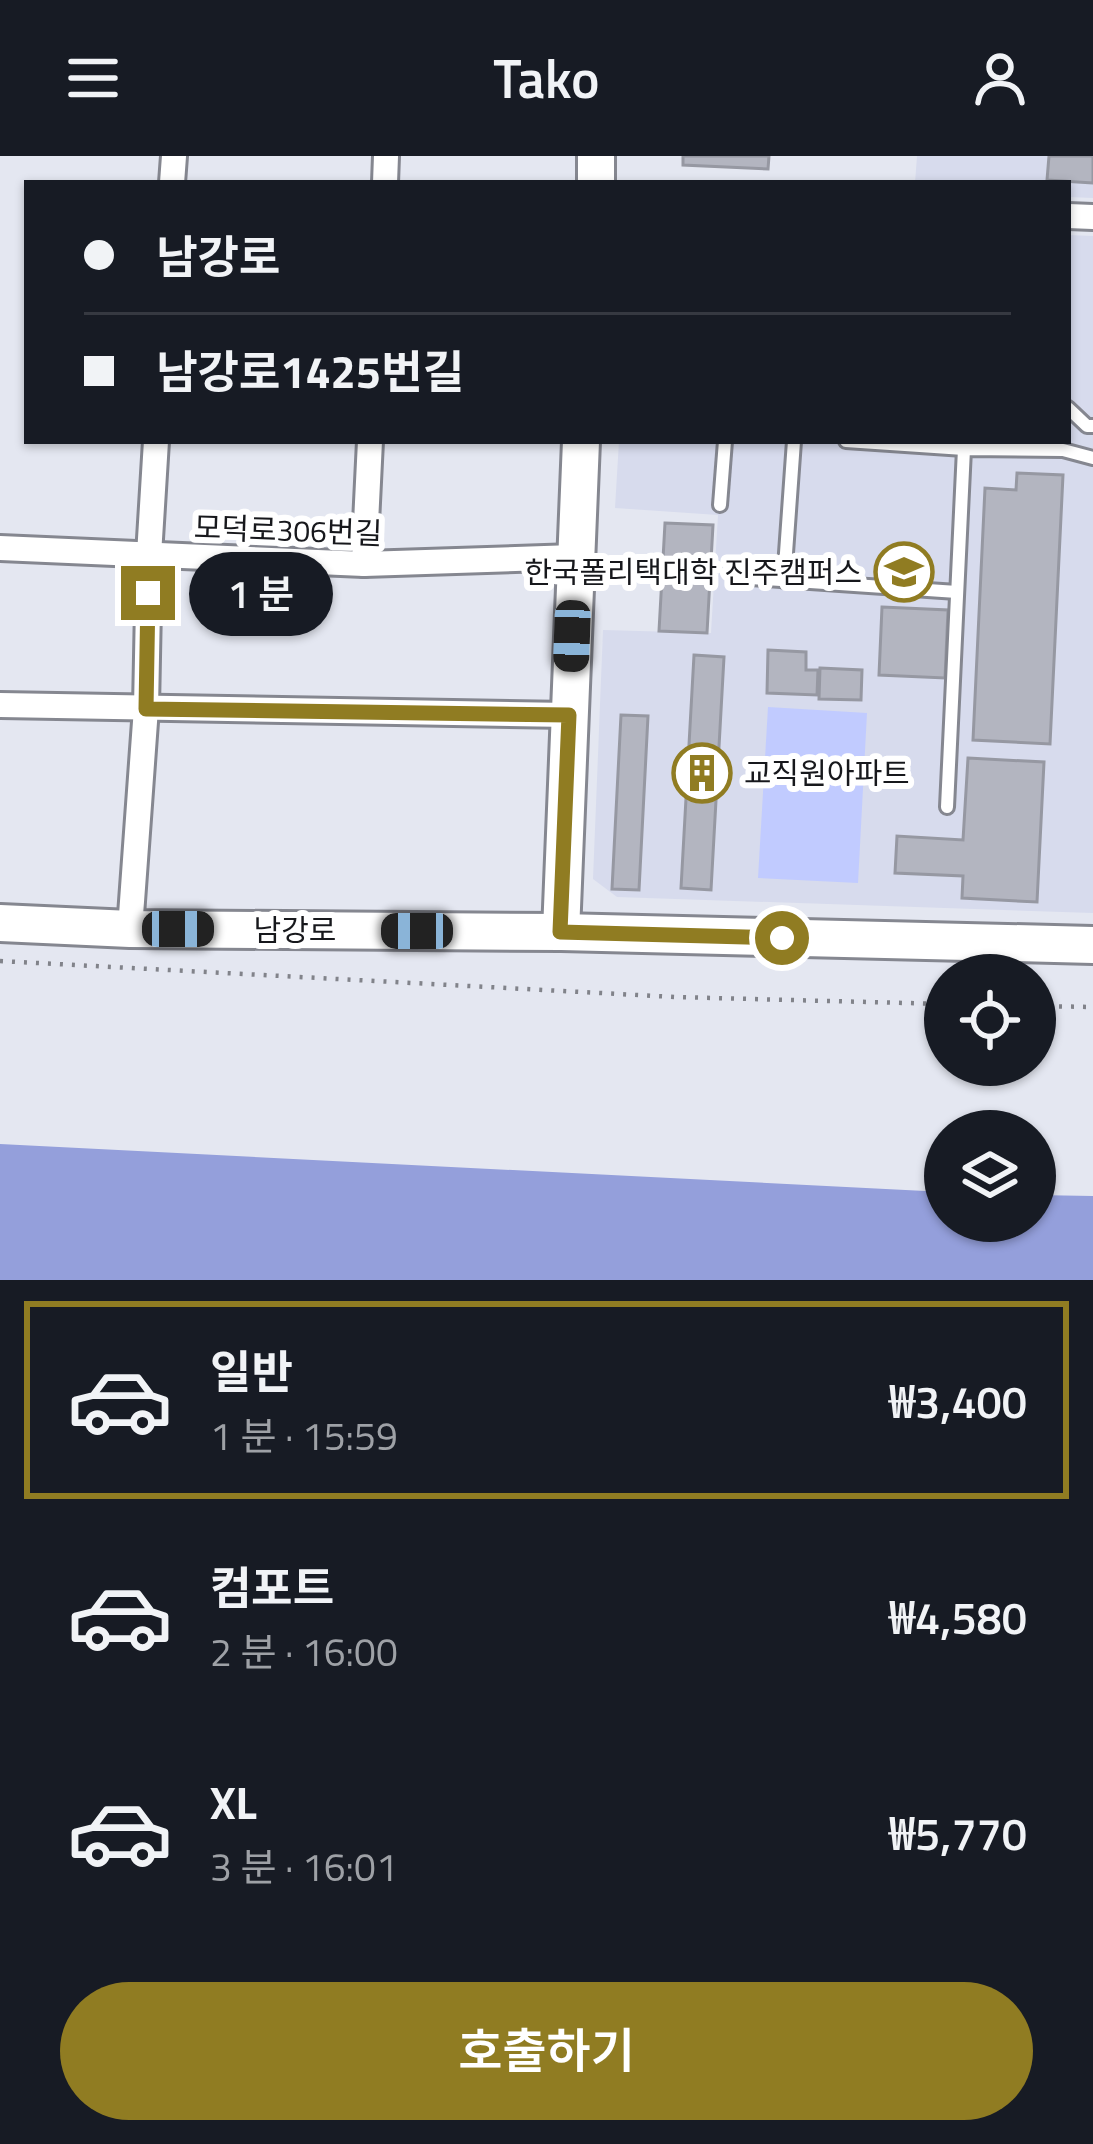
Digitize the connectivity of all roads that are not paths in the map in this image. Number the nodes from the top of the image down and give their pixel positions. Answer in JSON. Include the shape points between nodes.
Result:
{"nodes":[{"id":1,"x":156,"y":444,"type":"edge"},
{"id":2,"x":370,"y":444,"type":"edge"},
{"id":3,"x":581,"y":444,"type":"edge"},
{"id":4,"x":724,"y":444,"type":"edge"},
{"id":5,"x":794,"y":444,"type":"edge"},
{"id":6,"x":964,"y":445,"type":"edge"},
{"id":7,"x":1093,"y":458,"type":"edge"},
{"id":8,"x":720,"y":506,"type":"dead end"},
{"id":9,"x":0,"y":548,"type":"edge"},
{"id":10,"x":148,"y":555,"type":"junction"},
{"id":11,"x":574,"y":557,"type":"junction"},
{"id":12,"x":364,"y":564,"type":"junction"},
{"id":13,"x":751,"y":578,"type":"dead end"},
{"id":14,"x":784,"y":581,"type":"junction"},
{"id":15,"x":957,"y":592,"type":"junction"},
{"id":16,"x":0,"y":705,"type":"edge"},
{"id":17,"x":146,"y":709,"type":"junction"},
{"id":18,"x":569,"y":715,"type":"junction"},
{"id":19,"x":946,"y":807,"type":"dead end"},
{"id":20,"x":0,"y":923,"type":"edge"},
{"id":21,"x":130,"y":929,"type":"junction"},
{"id":22,"x":560,"y":932,"type":"junction"},
{"id":23,"x":1093,"y":945,"type":"edge"}],
"edges":[{"from":1,"to":10,"type":"street"},
{"from":2,"to":12,"type":"street"},
{"from":3,"to":11,"type":"street"},
{"from":4,"to":8,"type":"lane"},
{"from":5,"to":14,"type":"lane"},
{"from":6,"to":7,"type":"lane"},
{"from":6,"to":15,"type":"lane"},
{"from":9,"to":10,"type":"street","name":"모덕로306번길"},
{"from":10,"to":12,"type":"street","name":"모덕로306번길"},
{"from":10,"to":17,"type":"street"},
{"from":11,"to":12,"type":"street","name":"모덕로306번길"},
{"from":11,"to":18,"type":"street"},
{"from":13,"to":14,"type":"lane"},
{"from":14,"to":15,"type":"lane"},
{"from":15,"to":19,"type":"lane"},
{"from":16,"to":17,"type":"street"},
{"from":17,"to":18,"type":"street"},
{"from":17,"to":21,"type":"street"},
{"from":18,"to":22,"type":"street"},
{"from":20,"to":21,"type":"street","name":"남강로"},
{"from":21,"to":22,"type":"street","name":"남강로"},
{"from":22,"to":23,"type":"street","name":"남강로"}]}
